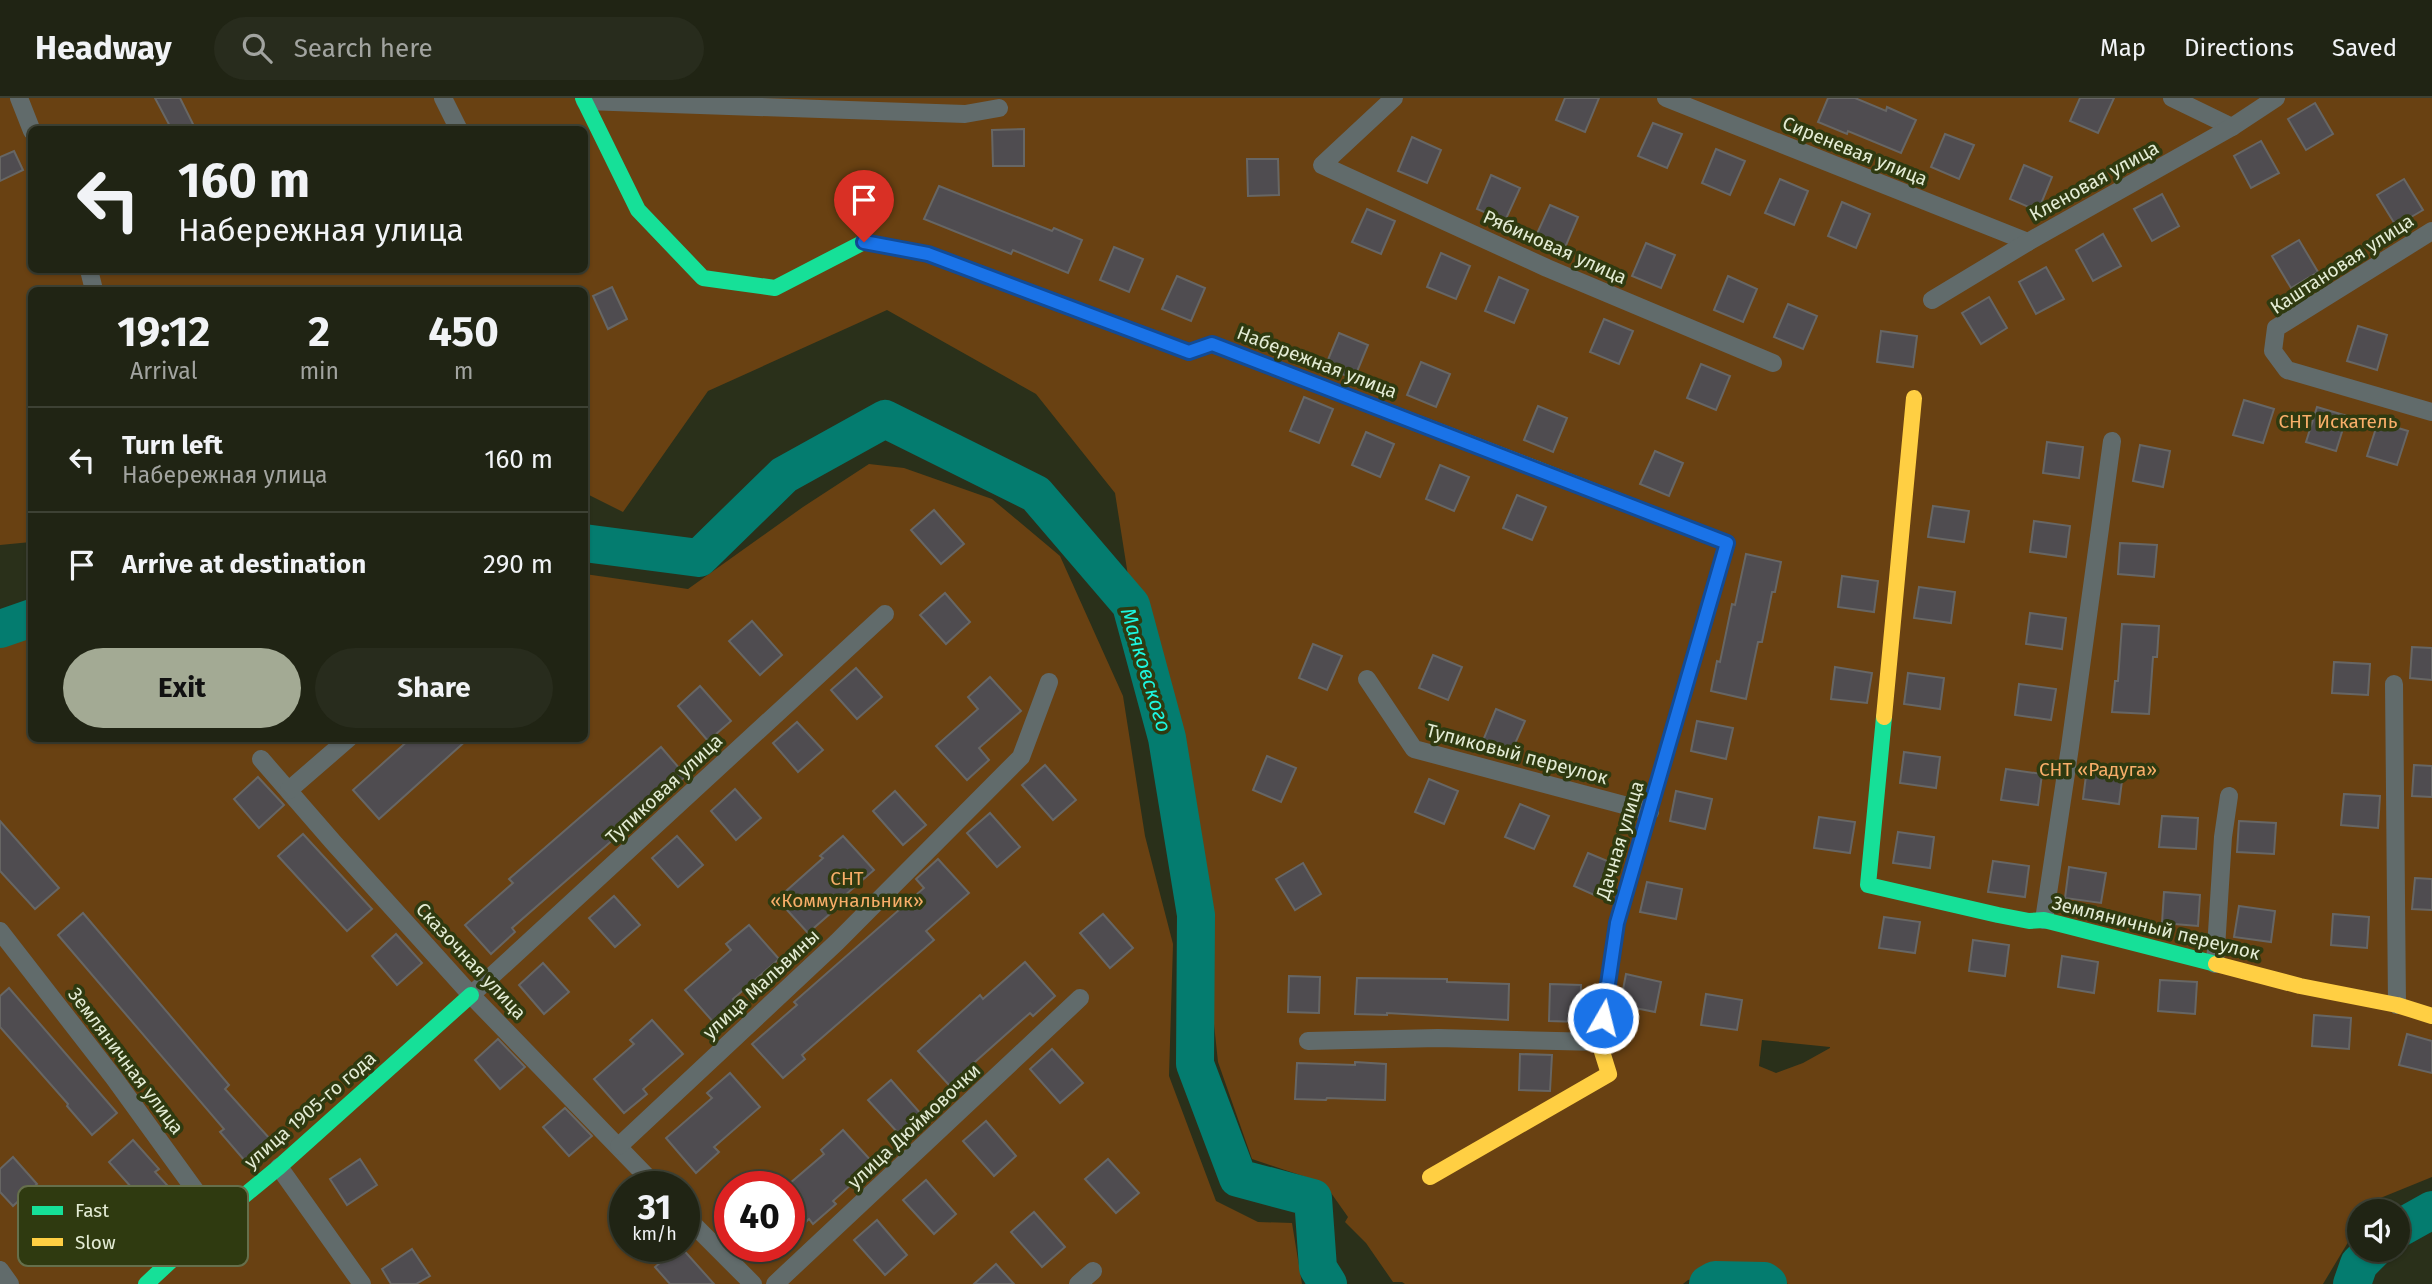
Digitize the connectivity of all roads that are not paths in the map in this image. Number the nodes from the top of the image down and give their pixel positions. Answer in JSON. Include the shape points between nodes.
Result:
{"nodes":[{"id":1,"x":19,"y":98,"type":"edge"},
{"id":2,"x":443,"y":98,"type":"edge"},
{"id":3,"x":1394,"y":98,"type":"edge"},
{"id":4,"x":1666,"y":98,"type":"edge"},
{"id":5,"x":2172,"y":98,"type":"edge"},
{"id":6,"x":2276,"y":98,"type":"edge"},
{"id":7,"x":584,"y":100,"type":"edge"},
{"id":8,"x":999,"y":108,"type":"dead end"},
{"id":9,"x":30,"y":126,"type":"edge"},
{"id":10,"x":457,"y":126,"type":"edge"},
{"id":11,"x":2232,"y":127,"type":"junction"},
{"id":12,"x":2432,"y":230,"type":"edge"},
{"id":13,"x":2028,"y":242,"type":"junction"},
{"id":14,"x":1932,"y":300,"type":"dead end"},
{"id":15,"x":1773,"y":363,"type":"dead end"},
{"id":16,"x":1914,"y":398,"type":"dead end"},
{"id":17,"x":2432,"y":412,"type":"edge"},
{"id":18,"x":2112,"y":441,"type":"dead end"},
{"id":19,"x":1727,"y":543,"type":"joint"},
{"id":20,"x":885,"y":614,"type":"dead end"},
{"id":21,"x":1367,"y":678,"type":"dead end"},
{"id":22,"x":1049,"y":682,"type":"dead end"},
{"id":23,"x":2394,"y":684,"type":"dead end"},
{"id":24,"x":344,"y":742,"type":"edge"},
{"id":25,"x":261,"y":759,"type":"dead end"},
{"id":26,"x":289,"y":790,"type":"junction"},
{"id":27,"x":2229,"y":796,"type":"dead end"},
{"id":28,"x":1650,"y":812,"type":"junction"},
{"id":29,"x":2044,"y":920,"type":"junction"},
{"id":30,"x":0,"y":930,"type":"edge"},
{"id":31,"x":2215,"y":964,"type":"junction"},
{"id":32,"x":471,"y":995,"type":"junction"},
{"id":33,"x":1080,"y":998,"type":"dead end"},
{"id":34,"x":2397,"y":1005,"type":"junction"},
{"id":35,"x":2432,"y":1016,"type":"edge"},
{"id":36,"x":1308,"y":1041,"type":"dead end"},
{"id":37,"x":1599,"y":1042,"type":"junction"},
{"id":38,"x":619,"y":1146,"type":"junction"},
{"id":39,"x":279,"y":1167,"type":"junction"},
{"id":40,"x":642,"y":1171,"type":"edge"},
{"id":41,"x":1430,"y":1177,"type":"dead end"},
{"id":42,"x":192,"y":1186,"type":"edge"},
{"id":43,"x":248,"y":1193,"type":"edge"},
{"id":44,"x":700,"y":1231,"type":"edge"},
{"id":45,"x":165,"y":1266,"type":"edge"},
{"id":46,"x":0,"y":1270,"type":"edge"},
{"id":47,"x":1093,"y":1271,"type":"dead end"},
{"id":48,"x":359,"y":1283,"type":"edge"},
{"id":49,"x":10,"y":1284,"type":"edge"},
{"id":50,"x":146,"y":1284,"type":"edge"},
{"id":51,"x":753,"y":1284,"type":"edge"},
{"id":52,"x":775,"y":1284,"type":"edge"},
{"id":53,"x":1078,"y":1284,"type":"edge"}],
"edges":[{"from":1,"to":9,"type":"street"},
{"from":2,"to":10,"type":"street"},
{"from":3,"to":15,"type":"street","name":"Рябиновая улица","via":[[1322,165],[1547,268]]},
{"from":4,"to":13,"type":"street","name":"Сиреневая улица"},
{"from":5,"to":11,"type":"street"},
{"from":6,"to":11,"type":"street","name":"Кленовая улица"},
{"from":7,"to":8,"type":"street","via":[[965,114]]},
{"from":7,"to":19,"type":"street","name":"Набережная улица","via":[[638,211],[703,278],[775,288],[864,242],[928,254],[1189,352],[1212,344]]},
{"from":11,"to":13,"type":"street","name":"Кленовая улица"},
{"from":12,"to":17,"type":"street","name":"Каштановая улица","via":[[2276,328],[2273,351],[2287,370]]},
{"from":13,"to":14,"type":"street","name":"Кленовая улица"},
{"from":16,"to":29,"type":"street","name":"Земляничный переулок","via":[[1868,885],[1998,915]]},
{"from":18,"to":29,"type":"street"},
{"from":19,"to":28,"type":"street","name":"Дачная улица"},
{"from":20,"to":32,"type":"street","name":"Тупиковая улица"},
{"from":21,"to":28,"type":"street","name":"Тупиковый переулок","via":[[1414,749]]},
{"from":22,"to":38,"type":"street","name":"улица Мальвины","via":[[1021,757],[837,942]]},
{"from":23,"to":34,"type":"street"},
{"from":24,"to":26,"type":"street"},
{"from":25,"to":26,"type":"street","name":"Сказочная улица"},
{"from":26,"to":32,"type":"street","name":"Сказочная улица"},
{"from":27,"to":31,"type":"street"},
{"from":28,"to":37,"type":"street","name":"Дачная улица","via":[[1617,923]]},
{"from":29,"to":31,"type":"street","name":"Земляничный переулок"},
{"from":30,"to":42,"type":"street","name":"Земляничная улица"},
{"from":31,"to":34,"type":"street","name":"Земляничный переулок"},
{"from":32,"to":38,"type":"street","name":"Сказочная улица"},
{"from":32,"to":39,"type":"street","name":"улица 1905-го года"},
{"from":33,"to":52,"type":"street","name":"улица Дюймовочки"},
{"from":34,"to":35,"type":"street","name":"Земляничный переулок"},
{"from":36,"to":37,"type":"street"},
{"from":37,"to":41,"type":"street","name":"Дачная улица","via":[[1609,1074]]},
{"from":38,"to":40,"type":"street","name":"Сказочная улица"},
{"from":39,"to":43,"type":"street","name":"улица 1905-го года"},
{"from":39,"to":48,"type":"street"},
{"from":44,"to":51,"type":"street"},
{"from":45,"to":50,"type":"street","name":"улица 1905-го года"},
{"from":46,"to":49,"type":"street"},
{"from":47,"to":53,"type":"street"}]}
